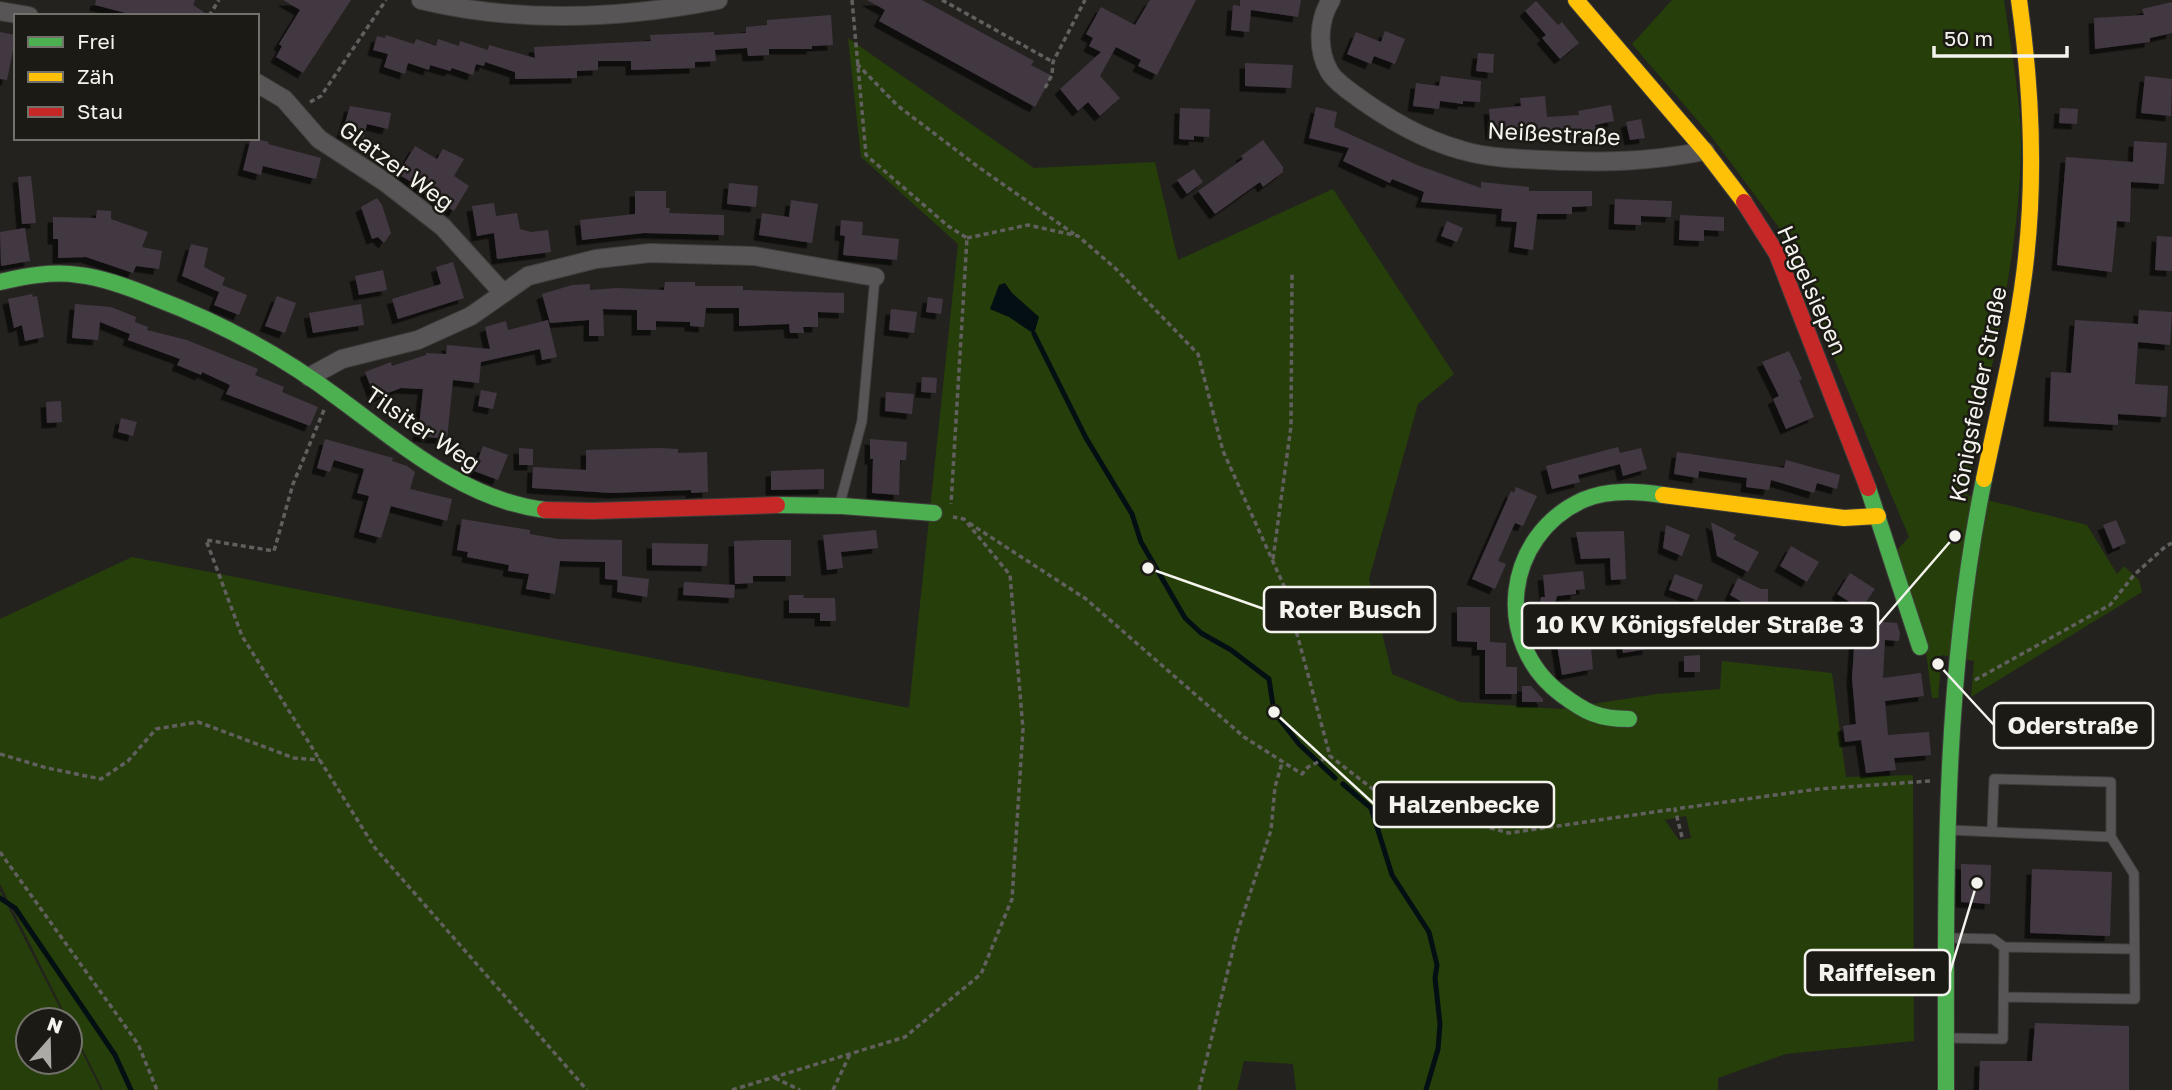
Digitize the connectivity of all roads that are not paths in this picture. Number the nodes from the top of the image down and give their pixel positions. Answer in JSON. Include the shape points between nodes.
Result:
{"nodes":[{"id":1,"x":718,"y":0,"type":"edge"},
{"id":2,"x":1331,"y":0,"type":"edge"},
{"id":3,"x":1576,"y":0,"type":"edge"},
{"id":4,"x":2019,"y":0,"type":"edge"},
{"id":5,"x":425,"y":1,"type":"edge"},
{"id":6,"x":0,"y":11,"type":"edge"},
{"id":7,"x":17,"y":14,"type":"edge"},
{"id":8,"x":259,"y":84,"type":"edge"},
{"id":9,"x":1705,"y":151,"type":"junction"},
{"id":10,"x":875,"y":277,"type":"joint"},
{"id":11,"x":0,"y":282,"type":"edge"},
{"id":12,"x":503,"y":293,"type":"junction"},
{"id":13,"x":309,"y":377,"type":"junction"},
{"id":14,"x":840,"y":505,"type":"junction"},
{"id":15,"x":934,"y":513,"type":"dead end"},
{"id":16,"x":1878,"y":516,"type":"junction"},
{"id":17,"x":1920,"y":647,"type":"dead end"},
{"id":18,"x":1629,"y":719,"type":"dead end"},
{"id":19,"x":1947,"y":830,"type":"junction"},
{"id":20,"x":1992,"y":832,"type":"junction"},
{"id":21,"x":2111,"y":837,"type":"junction"},
{"id":22,"x":1947,"y":938,"type":"junction"},
{"id":23,"x":2004,"y":947,"type":"junction"},
{"id":24,"x":2134,"y":949,"type":"junction"},
{"id":25,"x":2004,"y":997,"type":"junction"},
{"id":26,"x":1947,"y":1038,"type":"junction"},
{"id":27,"x":1947,"y":1090,"type":"edge"}],
"edges":[{"from":1,"to":5,"type":"street","via":[[595,16],[507,13]]},
{"from":2,"to":9,"type":"street","name":"Neißestraße","via":[[1321,30],[1329,72],[1362,100],[1430,138],[1461,150],[1518,159],[1598,163],[1660,160]]},
{"from":3,"to":9,"type":"street","name":"Hagelsiepen"},
{"from":4,"to":19,"type":"street","name":"Königsfelder Straße","via":[[2032,144],[2029,223],[2019,311],[1970,550],[1953,686]]},
{"from":6,"to":7,"type":"street"},
{"from":8,"to":12,"type":"street","name":"Glatzer Weg","via":[[284,99],[319,139],[443,227]]},
{"from":9,"to":16,"type":"street","name":"Hagelsiepen","via":[[1777,254]]},
{"from":10,"to":12,"type":"street","via":[[754,256],[650,253],[596,259],[528,276]]},
{"from":10,"to":14,"type":"lane","via":[[862,421]]},
{"from":11,"to":13,"type":"street","name":"Tilsiter Weg","via":[[59,271],[106,280],[208,318]]},
{"from":12,"to":13,"type":"street","via":[[471,316],[418,340],[342,359]]},
{"from":13,"to":14,"type":"street","name":"Tilsiter Weg","via":[[442,472],[507,503],[584,511]]},
{"from":14,"to":15,"type":"street","name":"Tilsiter Weg"},
{"from":16,"to":17,"type":"street","name":"Hagelsiepen"},
{"from":16,"to":18,"type":"street","via":[[1844,518],[1642,492],[1602,495],[1561,513],[1531,548],[1520,575],[1517,629],[1547,685],[1600,718]]},
{"from":19,"to":20,"type":"lane"},
{"from":19,"to":22,"type":"street","name":"Königsfelder Straße"},
{"from":20,"to":21,"type":"lane"},
{"from":20,"to":21,"type":"lane","via":[[1994,779],[2111,782]]},
{"from":21,"to":24,"type":"lane","via":[[2134,874]]},
{"from":22,"to":23,"type":"lane","via":[[1993,939]]},
{"from":22,"to":26,"type":"street","name":"Königsfelder Straße"},
{"from":23,"to":24,"type":"lane"},
{"from":23,"to":25,"type":"lane"},
{"from":24,"to":25,"type":"lane","via":[[2135,999]]},
{"from":25,"to":26,"type":"lane","via":[[2003,1039]]},
{"from":26,"to":27,"type":"street","name":"Königsfelder Straße"}]}
